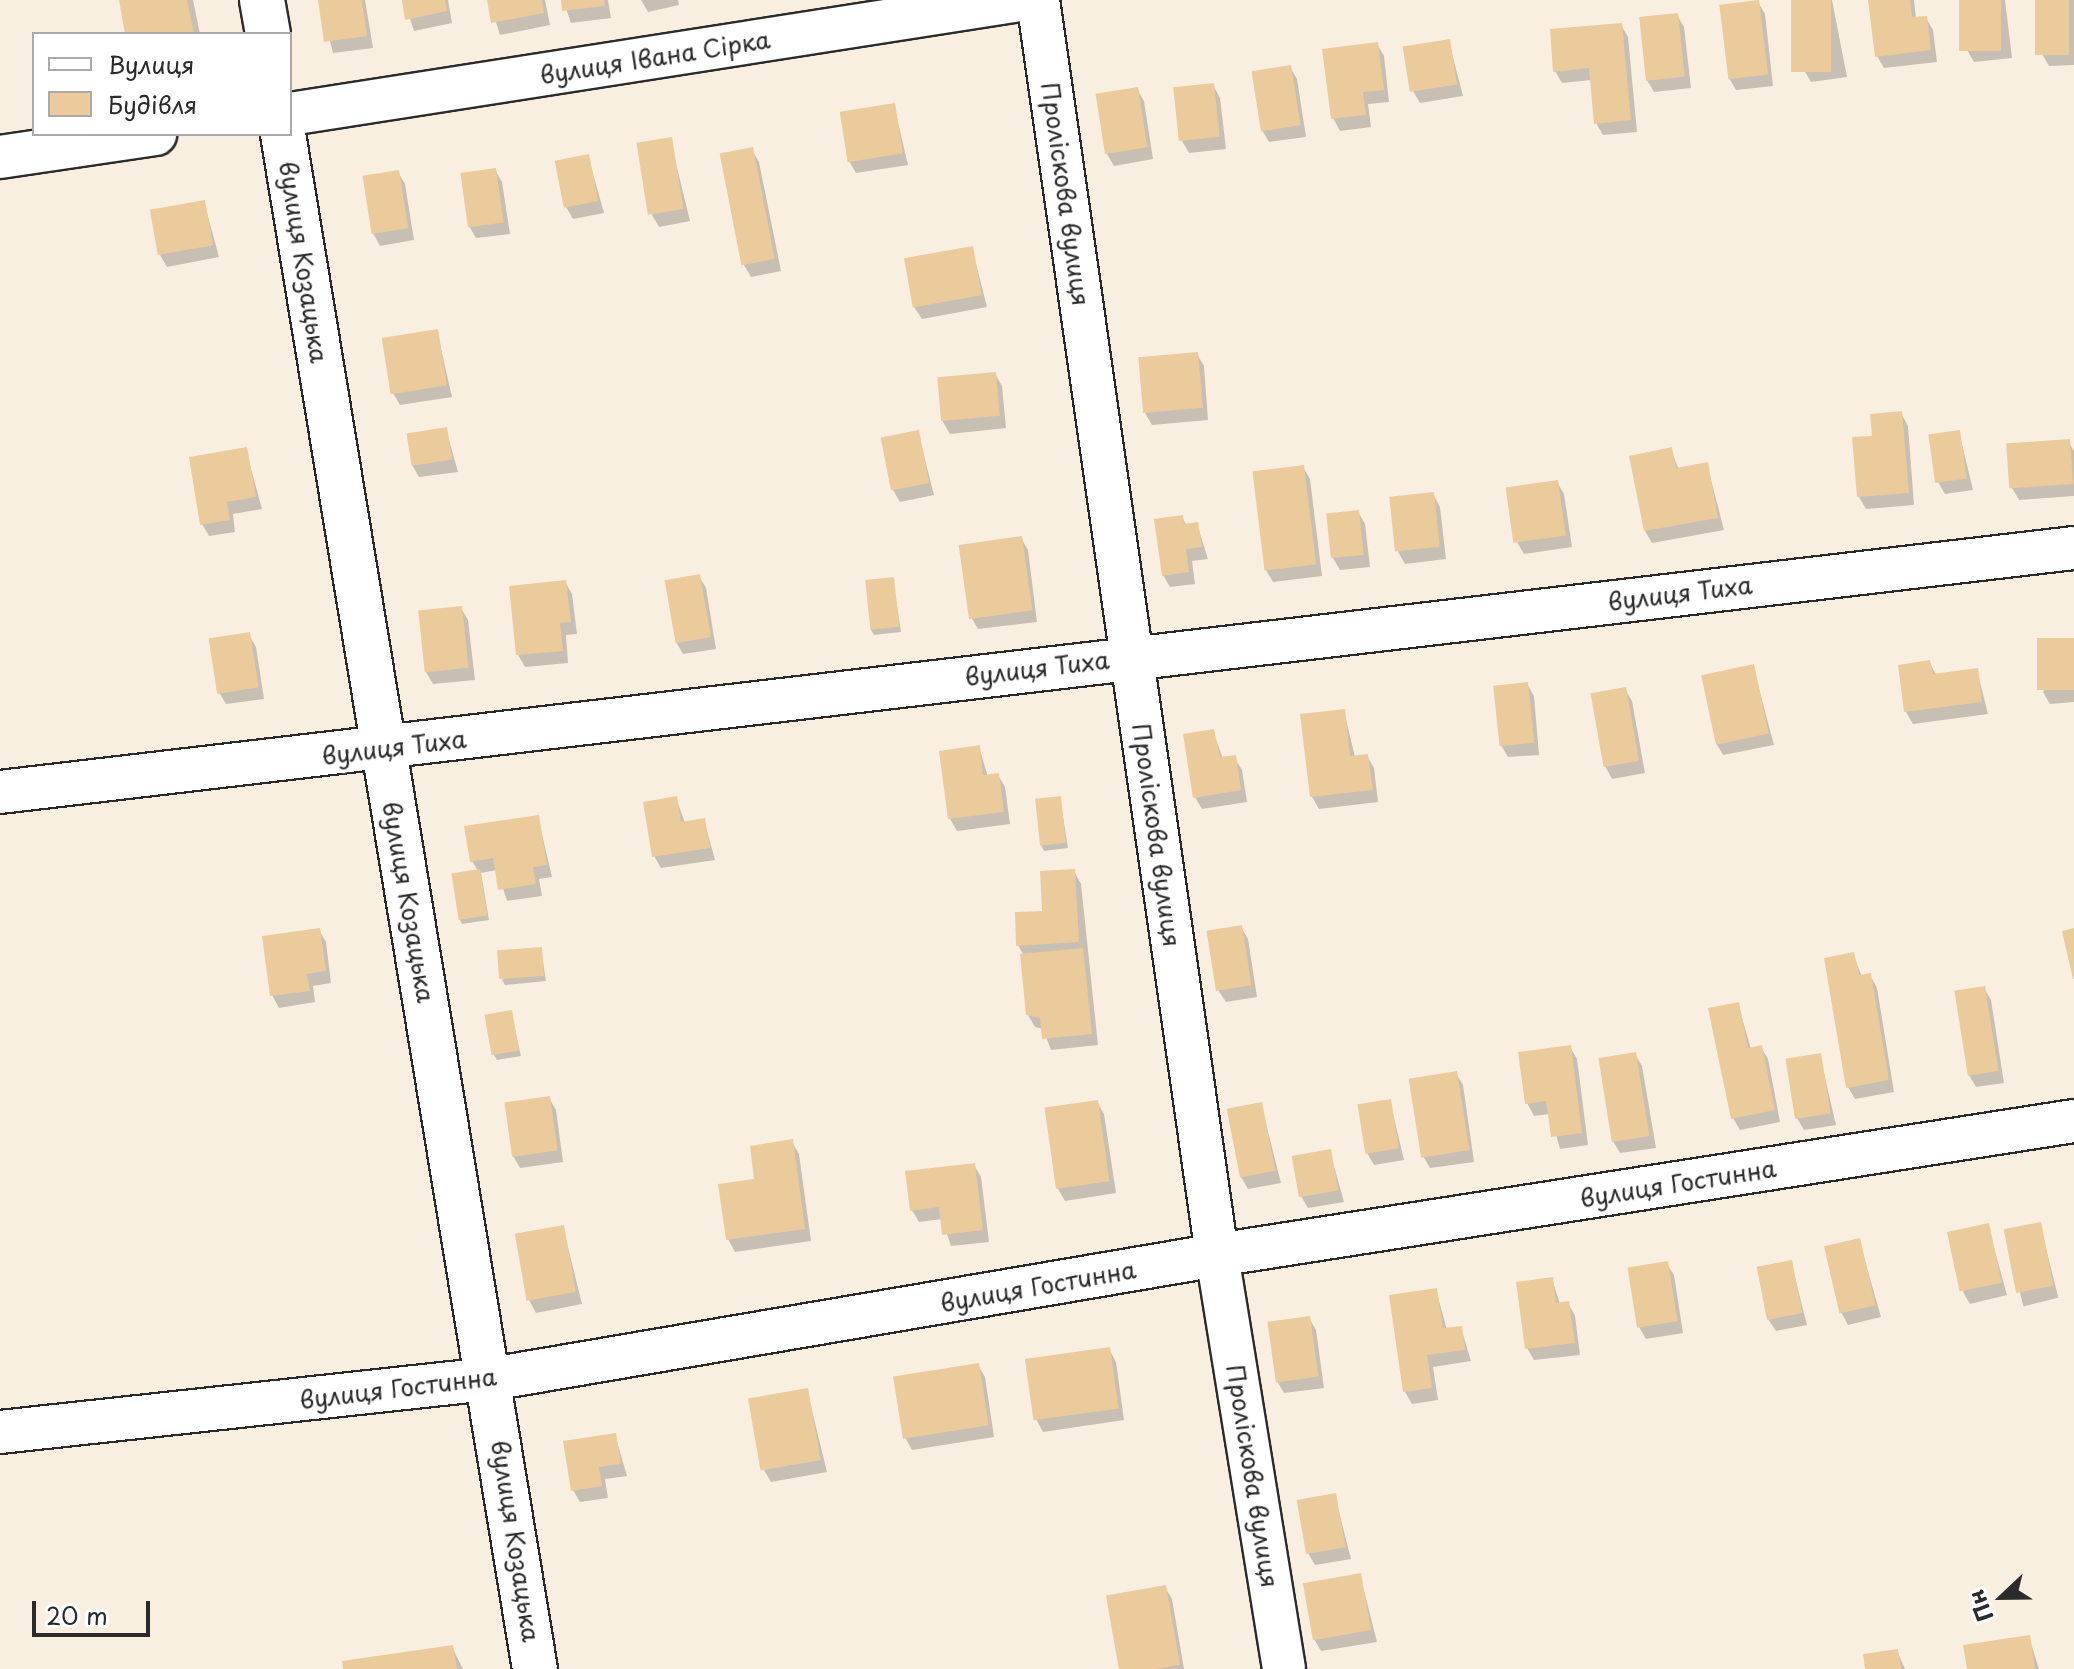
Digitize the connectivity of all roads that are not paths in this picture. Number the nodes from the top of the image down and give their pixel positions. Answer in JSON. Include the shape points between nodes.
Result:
{"nodes":[{"id":1,"x":262,"y":0,"type":"edge"},
{"id":2,"x":1020,"y":0,"type":"edge"},
{"id":3,"x":1038,"y":0,"type":"edge"},
{"id":4,"x":268,"y":32,"type":"edge"},
{"id":5,"x":292,"y":114,"type":"edge"},
{"id":6,"x":142,"y":136,"type":"edge"},
{"id":7,"x":283,"y":136,"type":"edge"},
{"id":8,"x":0,"y":157,"type":"edge"},
{"id":9,"x":2074,"y":548,"type":"edge"},
{"id":10,"x":1131,"y":656,"type":"junction"},
{"id":11,"x":383,"y":749,"type":"junction"},
{"id":12,"x":0,"y":792,"type":"edge"},
{"id":13,"x":2074,"y":1121,"type":"edge"},
{"id":14,"x":1217,"y":1255,"type":"junction"},
{"id":15,"x":491,"y":1379,"type":"junction"},
{"id":16,"x":0,"y":1432,"type":"edge"},
{"id":17,"x":535,"y":1669,"type":"edge"},
{"id":18,"x":1284,"y":1669,"type":"edge"}],
"edges":[{"from":1,"to":4,"type":"street"},
{"from":2,"to":5,"type":"street","name":"вулиця Івана Сірка"},
{"from":3,"to":10,"type":"street","name":"Проліскова вулиця"},
{"from":6,"to":8,"type":"street"},
{"from":7,"to":11,"type":"street","name":"вулиця Козацька"},
{"from":9,"to":10,"type":"street","name":"вулиця Тиха"},
{"from":10,"to":11,"type":"street","name":"вулиця Тиха"},
{"from":10,"to":14,"type":"street","name":"Проліскова вулиця"},
{"from":11,"to":12,"type":"street","name":"вулиця Тиха"},
{"from":11,"to":15,"type":"street","name":"вулиця Козацька"},
{"from":13,"to":14,"type":"street","name":"вулиця Гостинна"},
{"from":14,"to":15,"type":"street","name":"вулиця Гостинна"},
{"from":14,"to":18,"type":"street","name":"Проліскова вулиця"},
{"from":15,"to":16,"type":"street","name":"вулиця Гостинна"},
{"from":15,"to":17,"type":"street","name":"вулиця Козацька"}]}
